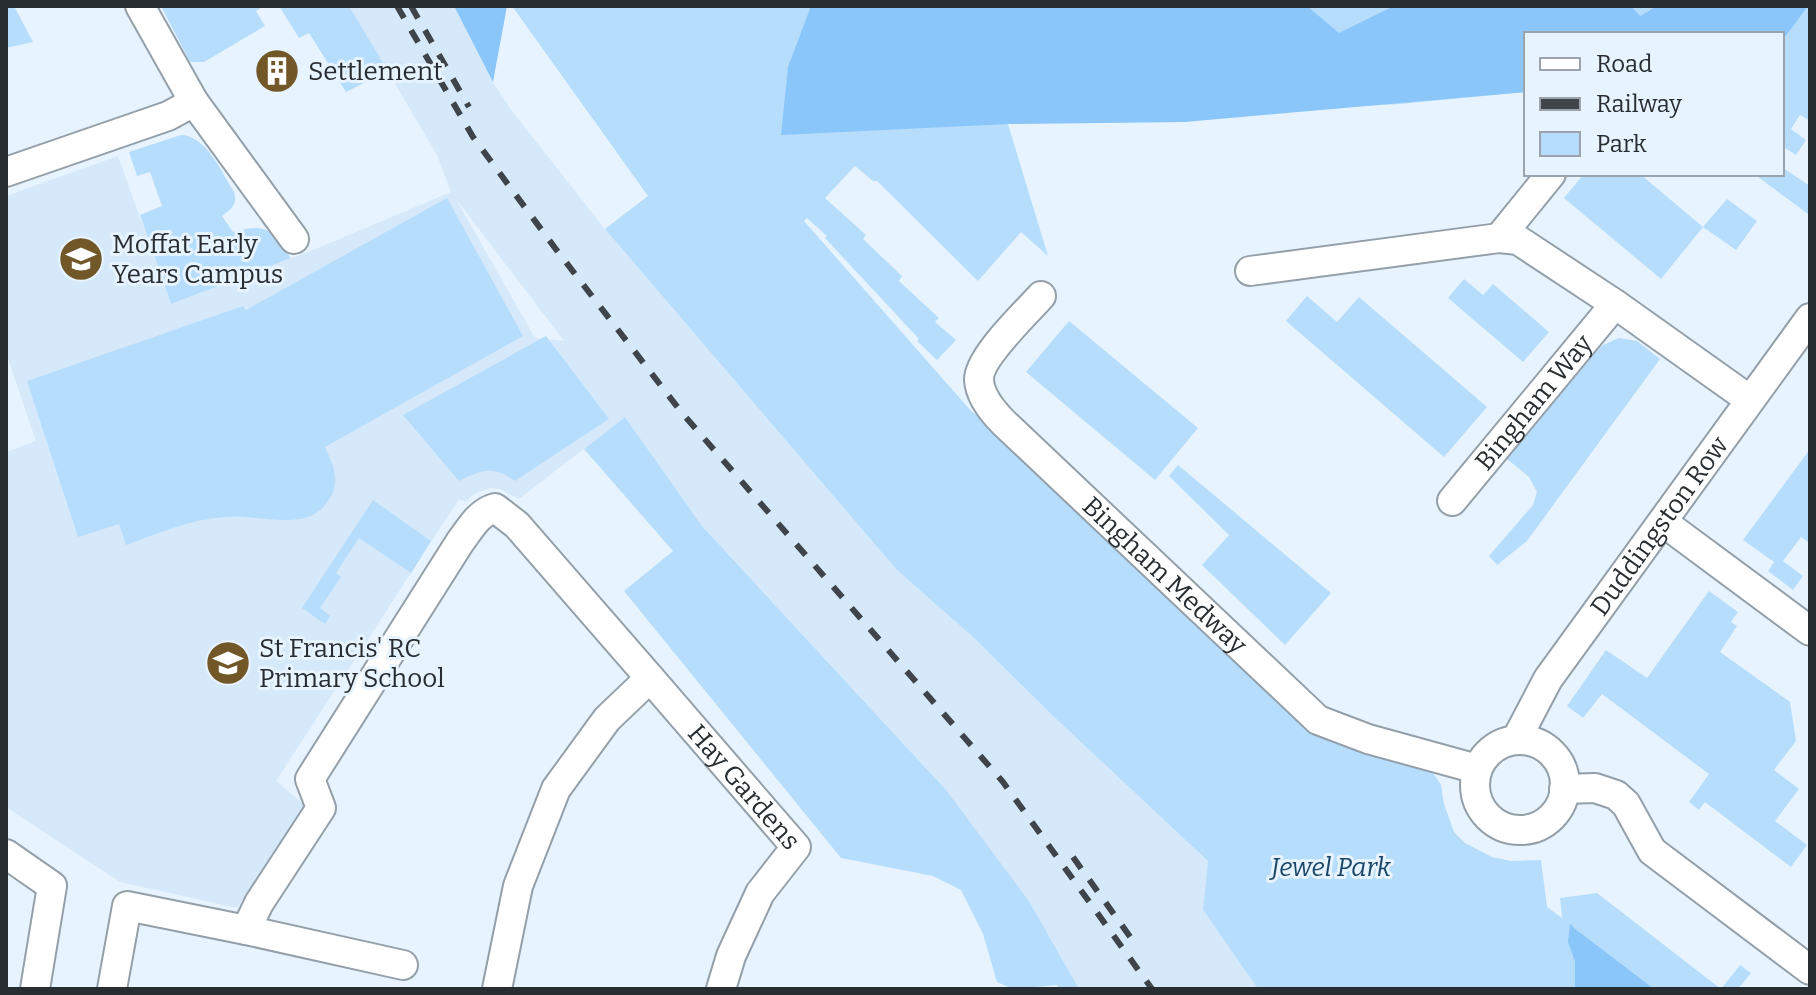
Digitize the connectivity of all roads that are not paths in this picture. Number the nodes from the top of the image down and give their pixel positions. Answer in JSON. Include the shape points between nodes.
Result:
{"nodes":[{"id":1,"x":140,"y":6,"type":"edge"},
{"id":2,"x":194,"y":102,"type":"junction"},
{"id":3,"x":6,"y":172,"type":"edge"},
{"id":4,"x":1549,"y":176,"type":"edge"},
{"id":5,"x":1499,"y":238,"type":"junction"},
{"id":6,"x":294,"y":239,"type":"dead end"},
{"id":7,"x":1250,"y":271,"type":"dead end"},
{"id":8,"x":1041,"y":296,"type":"dead end"},
{"id":9,"x":1615,"y":304,"type":"junction"},
{"id":10,"x":1810,"y":318,"type":"edge"},
{"id":11,"x":1750,"y":400,"type":"junction"},
{"id":12,"x":1452,"y":501,"type":"dead end"},
{"id":13,"x":1663,"y":522,"type":"junction"},
{"id":14,"x":1810,"y":631,"type":"edge"},
{"id":15,"x":650,"y":678,"type":"junction"},
{"id":16,"x":1516,"y":740,"type":"junction"},
{"id":17,"x":1477,"y":769,"type":"junction"},
{"id":18,"x":1564,"y":789,"type":"junction"},
{"id":19,"x":6,"y":854,"type":"edge"},
{"id":20,"x":246,"y":930,"type":"junction"},
{"id":21,"x":403,"y":965,"type":"dead end"},
{"id":22,"x":1810,"y":970,"type":"edge"},
{"id":23,"x":35,"y":989,"type":"edge"},
{"id":24,"x":112,"y":989,"type":"edge"},
{"id":25,"x":497,"y":989,"type":"edge"},
{"id":26,"x":721,"y":989,"type":"edge"}],
"edges":[{"from":1,"to":2,"type":"street"},
{"from":2,"to":3,"type":"street","via":[[168,116]]},
{"from":2,"to":6,"type":"street"},
{"from":4,"to":5,"type":"street"},
{"from":5,"to":7,"type":"street"},
{"from":5,"to":9,"type":"street","via":[[1530,246]]},
{"from":8,"to":17,"type":"street","name":"Bingham Medway","via":[[983,364],[979,380],[995,414],[1318,720]]},
{"from":9,"to":11,"type":"street"},
{"from":9,"to":12,"type":"street","name":"Bingham Way"},
{"from":10,"to":11,"type":"street","name":"Duddingston Row"},
{"from":11,"to":13,"type":"street","name":"Duddingston Row"},
{"from":13,"to":14,"type":"street"},
{"from":13,"to":16,"type":"street","name":"Duddingston Row","via":[[1548,679]]},
{"from":15,"to":20,"type":"street","name":"Hay Gardens","via":[[506,515],[487,510],[460,542],[310,779],[321,808]]},
{"from":15,"to":25,"type":"street","via":[[607,719],[556,789],[518,886]]},
{"from":15,"to":26,"type":"street","name":"Hay Gardens","via":[[796,847],[760,893]]},
{"from":16,"to":17,"type":"street","via":[[1493,749]]},
{"from":16,"to":18,"type":"street","via":[[1551,753]]},
{"from":17,"to":18,"type":"street","via":[[1479,804],[1507,828],[1540,825],[1557,810]]},
{"from":18,"to":22,"type":"street","via":[[1595,788],[1616,795],[1652,851]]},
{"from":19,"to":23,"type":"street","via":[[52,886]]},
{"from":20,"to":21,"type":"street"},
{"from":20,"to":24,"type":"street","via":[[127,906]]}]}
